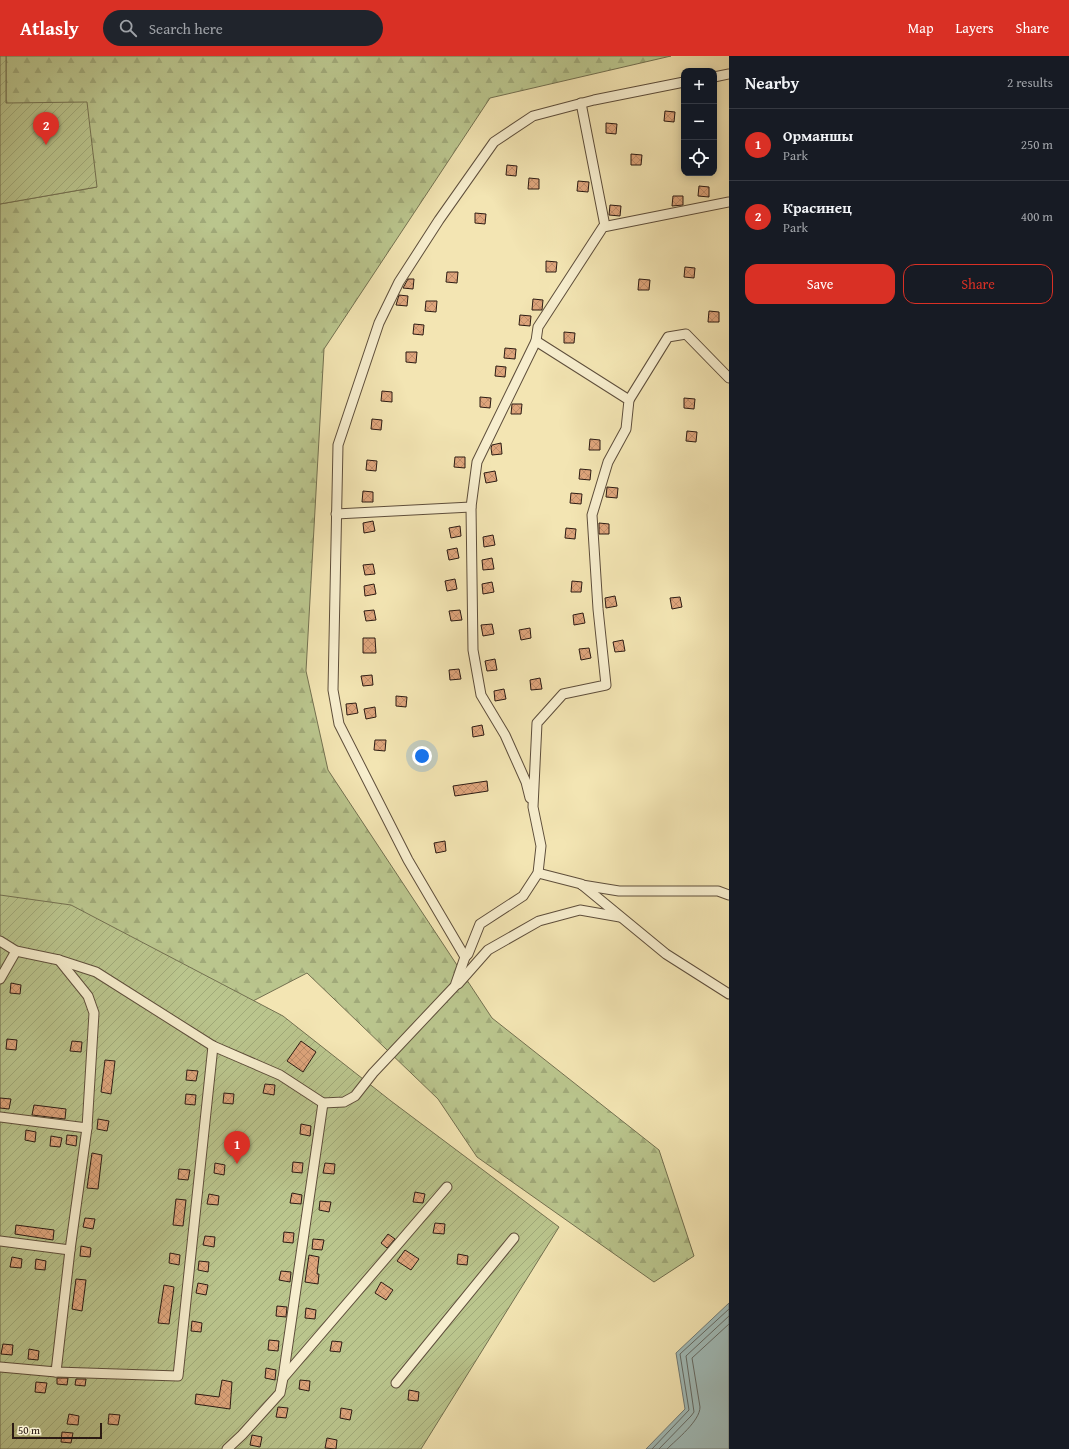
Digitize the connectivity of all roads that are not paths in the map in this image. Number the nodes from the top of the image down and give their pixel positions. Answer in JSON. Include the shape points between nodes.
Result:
{"nodes":[{"id":1,"x":729,"y":74,"type":"edge"},
{"id":2,"x":717,"y":76,"type":"edge"},
{"id":3,"x":681,"y":83,"type":"edge"},
{"id":4,"x":580,"y":103,"type":"junction"},
{"id":5,"x":729,"y":202,"type":"edge"},
{"id":6,"x":605,"y":226,"type":"junction"},
{"id":7,"x":536,"y":341,"type":"junction"},
{"id":8,"x":729,"y":378,"type":"edge"},
{"id":9,"x":629,"y":400,"type":"junction"},
{"id":10,"x":471,"y":507,"type":"junction"},
{"id":11,"x":336,"y":514,"type":"junction"},
{"id":12,"x":533,"y":807,"type":"junction"},
{"id":13,"x":538,"y":873,"type":"junction"},
{"id":14,"x":581,"y":884,"type":"junction"},
{"id":15,"x":729,"y":895,"type":"edge"},
{"id":16,"x":622,"y":917,"type":"junction"},
{"id":17,"x":0,"y":941,"type":"edge"},
{"id":18,"x":16,"y":951,"type":"junction"},
{"id":19,"x":465,"y":957,"type":"junction"},
{"id":20,"x":60,"y":960,"type":"junction"},
{"id":21,"x":0,"y":979,"type":"edge"},
{"id":22,"x":455,"y":986,"type":"junction"},
{"id":23,"x":729,"y":994,"type":"edge"},
{"id":24,"x":213,"y":1046,"type":"junction"},
{"id":25,"x":323,"y":1103,"type":"junction"},
{"id":26,"x":0,"y":1117,"type":"edge"},
{"id":27,"x":87,"y":1128,"type":"junction"},
{"id":28,"x":447,"y":1186,"type":"dead end"},
{"id":29,"x":514,"y":1238,"type":"dead end"},
{"id":30,"x":0,"y":1241,"type":"edge"},
{"id":31,"x":70,"y":1250,"type":"junction"},
{"id":32,"x":0,"y":1367,"type":"edge"},
{"id":33,"x":56,"y":1372,"type":"junction"},
{"id":34,"x":283,"y":1378,"type":"junction"},
{"id":35,"x":396,"y":1383,"type":"dead end"},
{"id":36,"x":227,"y":1449,"type":"edge"}],
"edges":[{"from":1,"to":2,"type":"street"},
{"from":3,"to":4,"type":"street"},
{"from":4,"to":6,"type":"street"},
{"from":4,"to":11,"type":"street","via":[[533,116],[494,142],[399,282],[379,323],[338,444]]},
{"from":5,"to":6,"type":"street"},
{"from":6,"to":7,"type":"street","via":[[538,327]]},
{"from":7,"to":9,"type":"street"},
{"from":7,"to":10,"type":"street","via":[[477,462]]},
{"from":8,"to":9,"type":"street","via":[[686,334],[668,337]]},
{"from":9,"to":12,"type":"street","via":[[626,430],[608,462],[592,515],[606,685],[563,694],[537,723]]},
{"from":10,"to":11,"type":"street"},
{"from":10,"to":12,"type":"street","via":[[473,650],[481,694],[505,735],[526,782]]},
{"from":11,"to":19,"type":"street","via":[[333,690],[339,724],[408,860]]},
{"from":12,"to":13,"type":"street","via":[[541,846]]},
{"from":13,"to":14,"type":"street"},
{"from":13,"to":19,"type":"street","via":[[523,896],[480,924]]},
{"from":14,"to":15,"type":"street","via":[[619,891],[718,891]]},
{"from":14,"to":16,"type":"street"},
{"from":16,"to":22,"type":"street","via":[[580,910],[539,921],[488,950]]},
{"from":16,"to":23,"type":"street","via":[[666,954]]},
{"from":17,"to":18,"type":"street"},
{"from":18,"to":20,"type":"street"},
{"from":18,"to":21,"type":"street"},
{"from":19,"to":22,"type":"street"},
{"from":20,"to":24,"type":"street","via":[[96,972]]},
{"from":20,"to":27,"type":"street","via":[[88,996],[94,1013]]},
{"from":22,"to":25,"type":"street","via":[[372,1073],[355,1096],[344,1102]]},
{"from":24,"to":25,"type":"street","via":[[280,1075]]},
{"from":24,"to":33,"type":"street","via":[[178,1376]]},
{"from":25,"to":34,"type":"street"},
{"from":26,"to":27,"type":"street"},
{"from":27,"to":31,"type":"street"},
{"from":28,"to":34,"type":"street"},
{"from":29,"to":35,"type":"street"},
{"from":30,"to":31,"type":"street"},
{"from":31,"to":33,"type":"street"},
{"from":32,"to":33,"type":"street"},
{"from":34,"to":36,"type":"street","via":[[280,1393]]}]}
